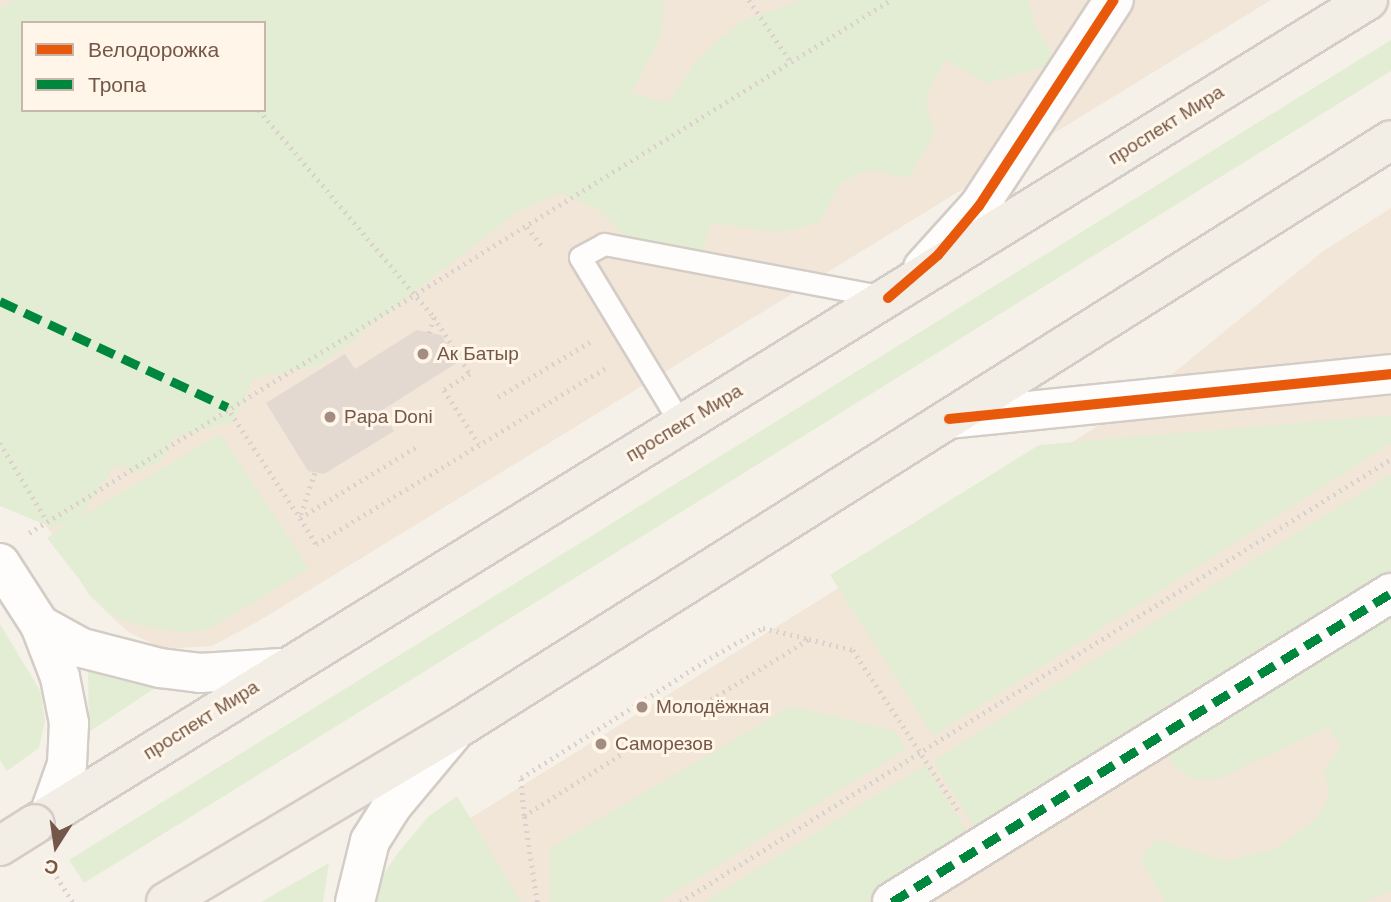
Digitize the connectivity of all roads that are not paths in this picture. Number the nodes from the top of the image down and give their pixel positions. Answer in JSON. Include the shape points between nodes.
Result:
{"nodes":[{"id":1,"x":1114,"y":0,"type":"edge"},
{"id":2,"x":1368,"y":0,"type":"edge"},
{"id":3,"x":1391,"y":140,"type":"edge"},
{"id":4,"x":888,"y":298,"type":"junction"},
{"id":5,"x":1391,"y":374,"type":"edge"},
{"id":6,"x":949,"y":419,"type":"junction"},
{"id":7,"x":681,"y":424,"type":"junction"},
{"id":8,"x":12,"y":550,"type":"edge"},
{"id":9,"x":1391,"y":593,"type":"edge"},
{"id":10,"x":40,"y":625,"type":"junction"},
{"id":11,"x":282,"y":668,"type":"junction"},
{"id":12,"x":455,"y":730,"type":"junction"},
{"id":13,"x":42,"y":820,"type":"junction"},
{"id":14,"x":0,"y":846,"type":"edge"},
{"id":15,"x":166,"y":902,"type":"edge"},
{"id":16,"x":355,"y":902,"type":"edge"},
{"id":17,"x":892,"y":902,"type":"edge"}],
"edges":[{"from":1,"to":4,"type":"street","via":[[979,206],[938,255]]},
{"from":2,"to":4,"type":"main road","name":"проспект Мира"},
{"from":3,"to":6,"type":"main road"},
{"from":4,"to":7,"type":"main road","name":"проспект Мира"},
{"from":4,"to":7,"type":"lane","via":[[604,244],[580,257]]},
{"from":5,"to":6,"type":"street"},
{"from":6,"to":12,"type":"main road"},
{"from":7,"to":11,"type":"main road","name":"проспект Мира"},
{"from":8,"to":10,"type":"street"},
{"from":9,"to":17,"type":"street"},
{"from":10,"to":11,"type":"street","via":[[82,648],[160,668],[200,673]]},
{"from":10,"to":13,"type":"street","via":[[60,677],[69,723],[67,764]]},
{"from":11,"to":13,"type":"main road","name":"проспект Мира"},
{"from":12,"to":15,"type":"main road"},
{"from":12,"to":16,"type":"street","via":[[391,807],[370,841]]},
{"from":13,"to":14,"type":"main road","name":"проспект Мира","bridge":true}]}
